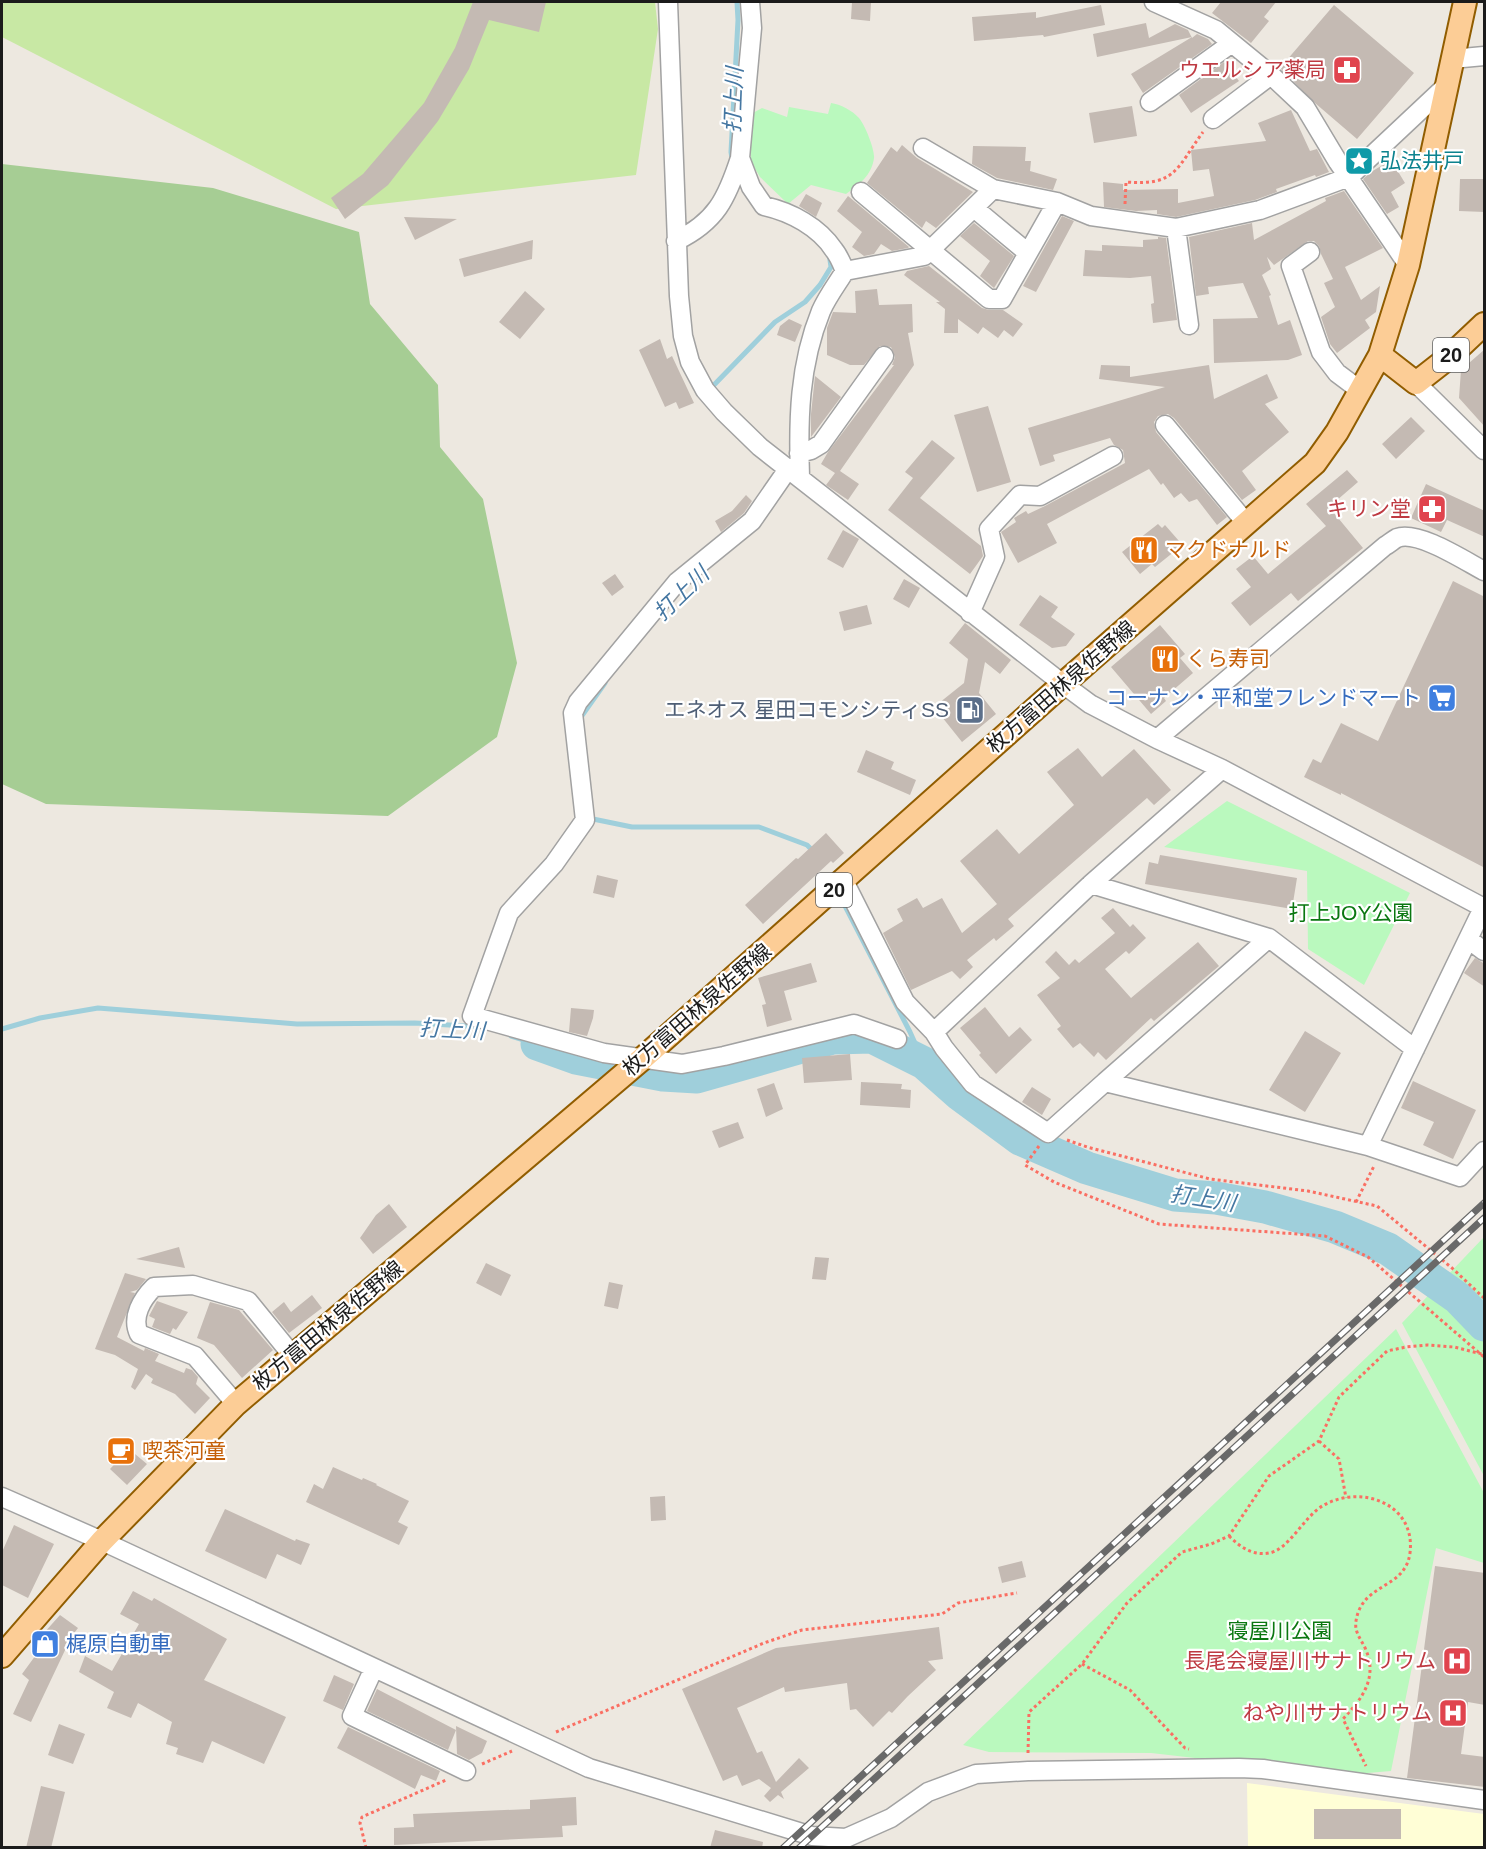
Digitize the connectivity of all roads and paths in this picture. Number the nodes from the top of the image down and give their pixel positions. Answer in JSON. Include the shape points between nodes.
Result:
{"nodes":[{"id":1,"x":668,"y":2,"type":"edge"},
{"id":2,"x":750,"y":2,"type":"edge"},
{"id":3,"x":1154,"y":2,"type":"edge"},
{"id":4,"x":1465,"y":2,"type":"edge"},
{"id":5,"x":1232,"y":42,"type":"junction"},
{"id":6,"x":1485,"y":56,"type":"edge"},
{"id":7,"x":1452,"y":59,"type":"junction"},
{"id":8,"x":1271,"y":75,"type":"junction"},
{"id":9,"x":1446,"y":86,"type":"junction"},
{"id":10,"x":1150,"y":102,"type":"dead end"},
{"id":11,"x":1213,"y":119,"type":"joint"},
{"id":12,"x":923,"y":148,"type":"dead end"},
{"id":13,"x":740,"y":158,"type":"junction"},
{"id":14,"x":1349,"y":177,"type":"junction"},
{"id":15,"x":993,"y":189,"type":"junction"},
{"id":16,"x":861,"y":192,"type":"dead end"},
{"id":17,"x":1058,"y":202,"type":"junction"},
{"id":18,"x":974,"y":208,"type":"junction"},
{"id":19,"x":1124,"y":220,"type":"junction"},
{"id":20,"x":1176,"y":228,"type":"junction"},
{"id":21,"x":676,"y":241,"type":"junction"},
{"id":22,"x":931,"y":249,"type":"junction"},
{"id":23,"x":1310,"y":252,"type":"dead end"},
{"id":24,"x":1028,"y":254,"type":"junction"},
{"id":25,"x":1408,"y":265,"type":"junction"},
{"id":26,"x":845,"y":271,"type":"junction"},
{"id":27,"x":1485,"y":324,"type":"edge"},
{"id":28,"x":1189,"y":325,"type":"dead end"},
{"id":29,"x":1380,"y":355,"type":"junction"},
{"id":30,"x":884,"y":356,"type":"dead end"},
{"id":31,"x":1416,"y":383,"type":"junction"},
{"id":32,"x":1361,"y":391,"type":"junction"},
{"id":33,"x":1165,"y":425,"type":"dead end"},
{"id":34,"x":1485,"y":450,"type":"edge"},
{"id":35,"x":799,"y":453,"type":"junction"},
{"id":36,"x":1113,"y":456,"type":"dead end"},
{"id":37,"x":794,"y":473,"type":"junction"},
{"id":38,"x":1247,"y":524,"type":"junction"},
{"id":39,"x":1485,"y":571,"type":"edge"},
{"id":40,"x":970,"y":613,"type":"junction"},
{"id":41,"x":1063,"y":684,"type":"junction"},
{"id":42,"x":1157,"y":739,"type":"junction"},
{"id":43,"x":1222,"y":770,"type":"junction"},
{"id":44,"x":844,"y":881,"type":"junction"},
{"id":45,"x":1091,"y":884,"type":"junction"},
{"id":46,"x":1484,"y":908,"type":"edge"},
{"id":47,"x":1269,"y":939,"type":"junction"},
{"id":48,"x":1468,"y":939,"type":"junction"},
{"id":49,"x":1485,"y":951,"type":"edge"},
{"id":50,"x":934,"y":1032,"type":"junction"},
{"id":51,"x":897,"y":1039,"type":"dead end"},
{"id":52,"x":1415,"y":1048,"type":"junction"},
{"id":53,"x":642,"y":1059,"type":"junction"},
{"id":54,"x":1105,"y":1082,"type":"junction"},
{"id":55,"x":1048,"y":1133,"type":"junction"},
{"id":56,"x":1374,"y":1148,"type":"junction"},
{"id":57,"x":1485,"y":1151,"type":"edge"},
{"id":58,"x":1356,"y":1202,"type":"junction"},
{"id":59,"x":1485,"y":1298,"type":"edge"},
{"id":60,"x":1484,"y":1354,"type":"edge"},
{"id":61,"x":292,"y":1355,"type":"junction"},
{"id":62,"x":236,"y":1404,"type":"junction"},
{"id":63,"x":1319,"y":1441,"type":"junction"},
{"id":64,"x":2,"y":1497,"type":"edge"},
{"id":65,"x":1346,"y":1498,"type":"junction"},
{"id":66,"x":1229,"y":1536,"type":"junction"},
{"id":67,"x":102,"y":1541,"type":"junction"},
{"id":68,"x":1017,"y":1593,"type":"dead end"},
{"id":69,"x":2,"y":1656,"type":"edge"},
{"id":70,"x":1082,"y":1664,"type":"junction"},
{"id":71,"x":374,"y":1668,"type":"junction"},
{"id":72,"x":533,"y":1742,"type":"junction"},
{"id":73,"x":1197,"y":1750,"type":"dead end"},
{"id":74,"x":1356,"y":1767,"type":"dead end"},
{"id":75,"x":1028,"y":1770,"type":"junction"},
{"id":76,"x":466,"y":1771,"type":"junction"},
{"id":77,"x":1485,"y":1800,"type":"edge"},
{"id":78,"x":366,"y":1848,"type":"edge"}],
"edges":[{"from":1,"to":21,"type":"street"},
{"from":2,"to":13,"type":"street","via":[[752,28]]},
{"from":3,"to":5,"type":"street","via":[[1216,30]]},
{"from":4,"to":7,"type":"main road","name":"枚方富田林泉佐野線","number":"20"},
{"from":5,"to":8,"type":"street"},
{"from":5,"to":10,"type":"street"},
{"from":6,"to":7,"type":"street"},
{"from":7,"to":9,"type":"main road","name":"枚方富田林泉佐野線","number":"20"},
{"from":8,"to":11,"type":"street"},
{"from":8,"to":14,"type":"street","via":[[1305,107]]},
{"from":9,"to":14,"type":"street"},
{"from":9,"to":25,"type":"main road","name":"枚方富田林泉佐野線","number":"20"},
{"from":11,"to":19,"type":"path","via":[[1166,179],[1154,183],[1126,182]]},
{"from":12,"to":15,"type":"street"},
{"from":13,"to":21,"type":"street","via":[[731,186],[716,211],[697,231]]},
{"from":13,"to":26,"type":"street","via":[[751,187],[764,206],[778,209],[818,232],[835,250]]},
{"from":14,"to":20,"type":"street","via":[[1260,210]]},
{"from":14,"to":25,"type":"street"},
{"from":15,"to":17,"type":"street"},
{"from":15,"to":18,"type":"street"},
{"from":16,"to":22,"type":"street"},
{"from":17,"to":19,"type":"street","via":[[1091,216]]},
{"from":17,"to":24,"type":"street"},
{"from":18,"to":22,"type":"street"},
{"from":18,"to":24,"type":"street"},
{"from":19,"to":20,"type":"street"},
{"from":20,"to":28,"type":"street"},
{"from":21,"to":37,"type":"street","via":[[682,336],[690,362],[705,390],[724,412]]},
{"from":22,"to":24,"type":"street","via":[[989,299],[1002,299]]},
{"from":22,"to":26,"type":"street","via":[[924,256]]},
{"from":23,"to":32,"type":"street","via":[[1291,266],[1321,352],[1337,373]]},
{"from":25,"to":29,"type":"main road","name":"枚方富田林泉佐野線","number":"20"},
{"from":26,"to":35,"type":"street","via":[[822,310],[806,356]]},
{"from":27,"to":31,"type":"main road","number":"20"},
{"from":29,"to":31,"type":"main road"},
{"from":29,"to":32,"type":"main road","name":"枚方富田林泉佐野線","number":"20"},
{"from":30,"to":35,"type":"street","via":[[820,444]]},
{"from":31,"to":34,"type":"street"},
{"from":32,"to":38,"type":"main road","name":"枚方富田林泉佐野線","number":"20","via":[[1315,464]]},
{"from":33,"to":38,"type":"street"},
{"from":35,"to":37,"type":"street"},
{"from":36,"to":40,"type":"street","via":[[1040,496],[1020,495],[989,529],[995,557]]},
{"from":37,"to":40,"type":"street"},
{"from":37,"to":53,"type":"street","via":[[752,521],[677,582],[578,702],[573,713],[585,820],[554,864],[509,913],[472,1016],[604,1053]]},
{"from":38,"to":41,"type":"main road","name":"枚方富田林泉佐野線","number":"20"},
{"from":39,"to":42,"type":"street","via":[[1428,542],[1398,538]]},
{"from":40,"to":41,"type":"street"},
{"from":41,"to":42,"type":"street","via":[[1090,704]]},
{"from":41,"to":44,"type":"main road","name":"枚方富田林泉佐野線","number":"20"},
{"from":42,"to":43,"type":"street"},
{"from":43,"to":45,"type":"street"},
{"from":43,"to":46,"type":"street"},
{"from":44,"to":50,"type":"street","via":[[905,1002]]},
{"from":44,"to":53,"type":"main road","name":"枚方富田林泉佐野線","number":"20"},
{"from":45,"to":47,"type":"street"},
{"from":45,"to":50,"type":"street"},
{"from":46,"to":48,"type":"street"},
{"from":47,"to":52,"type":"street"},
{"from":47,"to":54,"type":"street"},
{"from":48,"to":49,"type":"street"},
{"from":48,"to":52,"type":"street"},
{"from":50,"to":55,"type":"street","via":[[973,1083]]},
{"from":51,"to":53,"type":"street","via":[[854,1024],[682,1064]]},
{"from":52,"to":56,"type":"street"},
{"from":53,"to":61,"type":"main road","name":"枚方富田林泉佐野線","number":"20"},
{"from":54,"to":55,"type":"street"},
{"from":54,"to":56,"type":"street"},
{"from":55,"to":58,"type":"path","via":[[1210,1179],[1308,1191]]},
{"from":55,"to":60,"type":"path","via":[[1025,1165],[1054,1182],[1159,1224],[1326,1236],[1368,1257]]},
{"from":56,"to":57,"type":"street","via":[[1460,1177]]},
{"from":56,"to":58,"type":"path"},
{"from":58,"to":59,"type":"path","via":[[1377,1206]]},
{"from":60,"to":63,"type":"path","via":[[1427,1345],[1387,1351],[1339,1397]]},
{"from":61,"to":62,"type":"main road","name":"枚方富田林泉佐野線","number":"20"},
{"from":61,"to":62,"type":"street","via":[[248,1300],[193,1285],[154,1287],[137,1313],[135,1326],[139,1334],[195,1356]]},
{"from":62,"to":67,"type":"main road","name":"枚方富田林泉佐野線","number":"20"},
{"from":63,"to":65,"type":"path","via":[[1340,1459]]},
{"from":63,"to":66,"type":"path","via":[[1269,1476]]},
{"from":64,"to":67,"type":"street"},
{"from":65,"to":66,"type":"path","via":[[1324,1505],[1271,1553],[1255,1553]]},
{"from":65,"to":74,"type":"path","via":[[1377,1499],[1388,1504],[1401,1515],[1411,1541],[1409,1559],[1398,1577],[1365,1598],[1355,1622],[1369,1668],[1368,1685],[1360,1701],[1342,1719],[1367,1768]]},
{"from":66,"to":70,"type":"path","via":[[1182,1552],[1126,1603]]},
{"from":67,"to":69,"type":"main road","name":"枚方富田林泉佐野線","number":"20"},
{"from":67,"to":71,"type":"street"},
{"from":68,"to":72,"type":"path","via":[[958,1603],[942,1614],[802,1630]]},
{"from":70,"to":73,"type":"path","via":[[1130,1690],[1185,1748]]},
{"from":70,"to":75,"type":"path","via":[[1029,1712]]},
{"from":71,"to":72,"type":"street"},
{"from":71,"to":76,"type":"street","via":[[352,1716]]},
{"from":72,"to":75,"type":"street","via":[[590,1768],[812,1836],[846,1838],[891,1818],[928,1792],[976,1774]]},
{"from":72,"to":76,"type":"path"},
{"from":75,"to":77,"type":"street","via":[[1263,1769]]},
{"from":76,"to":78,"type":"path","via":[[362,1817]]}]}
